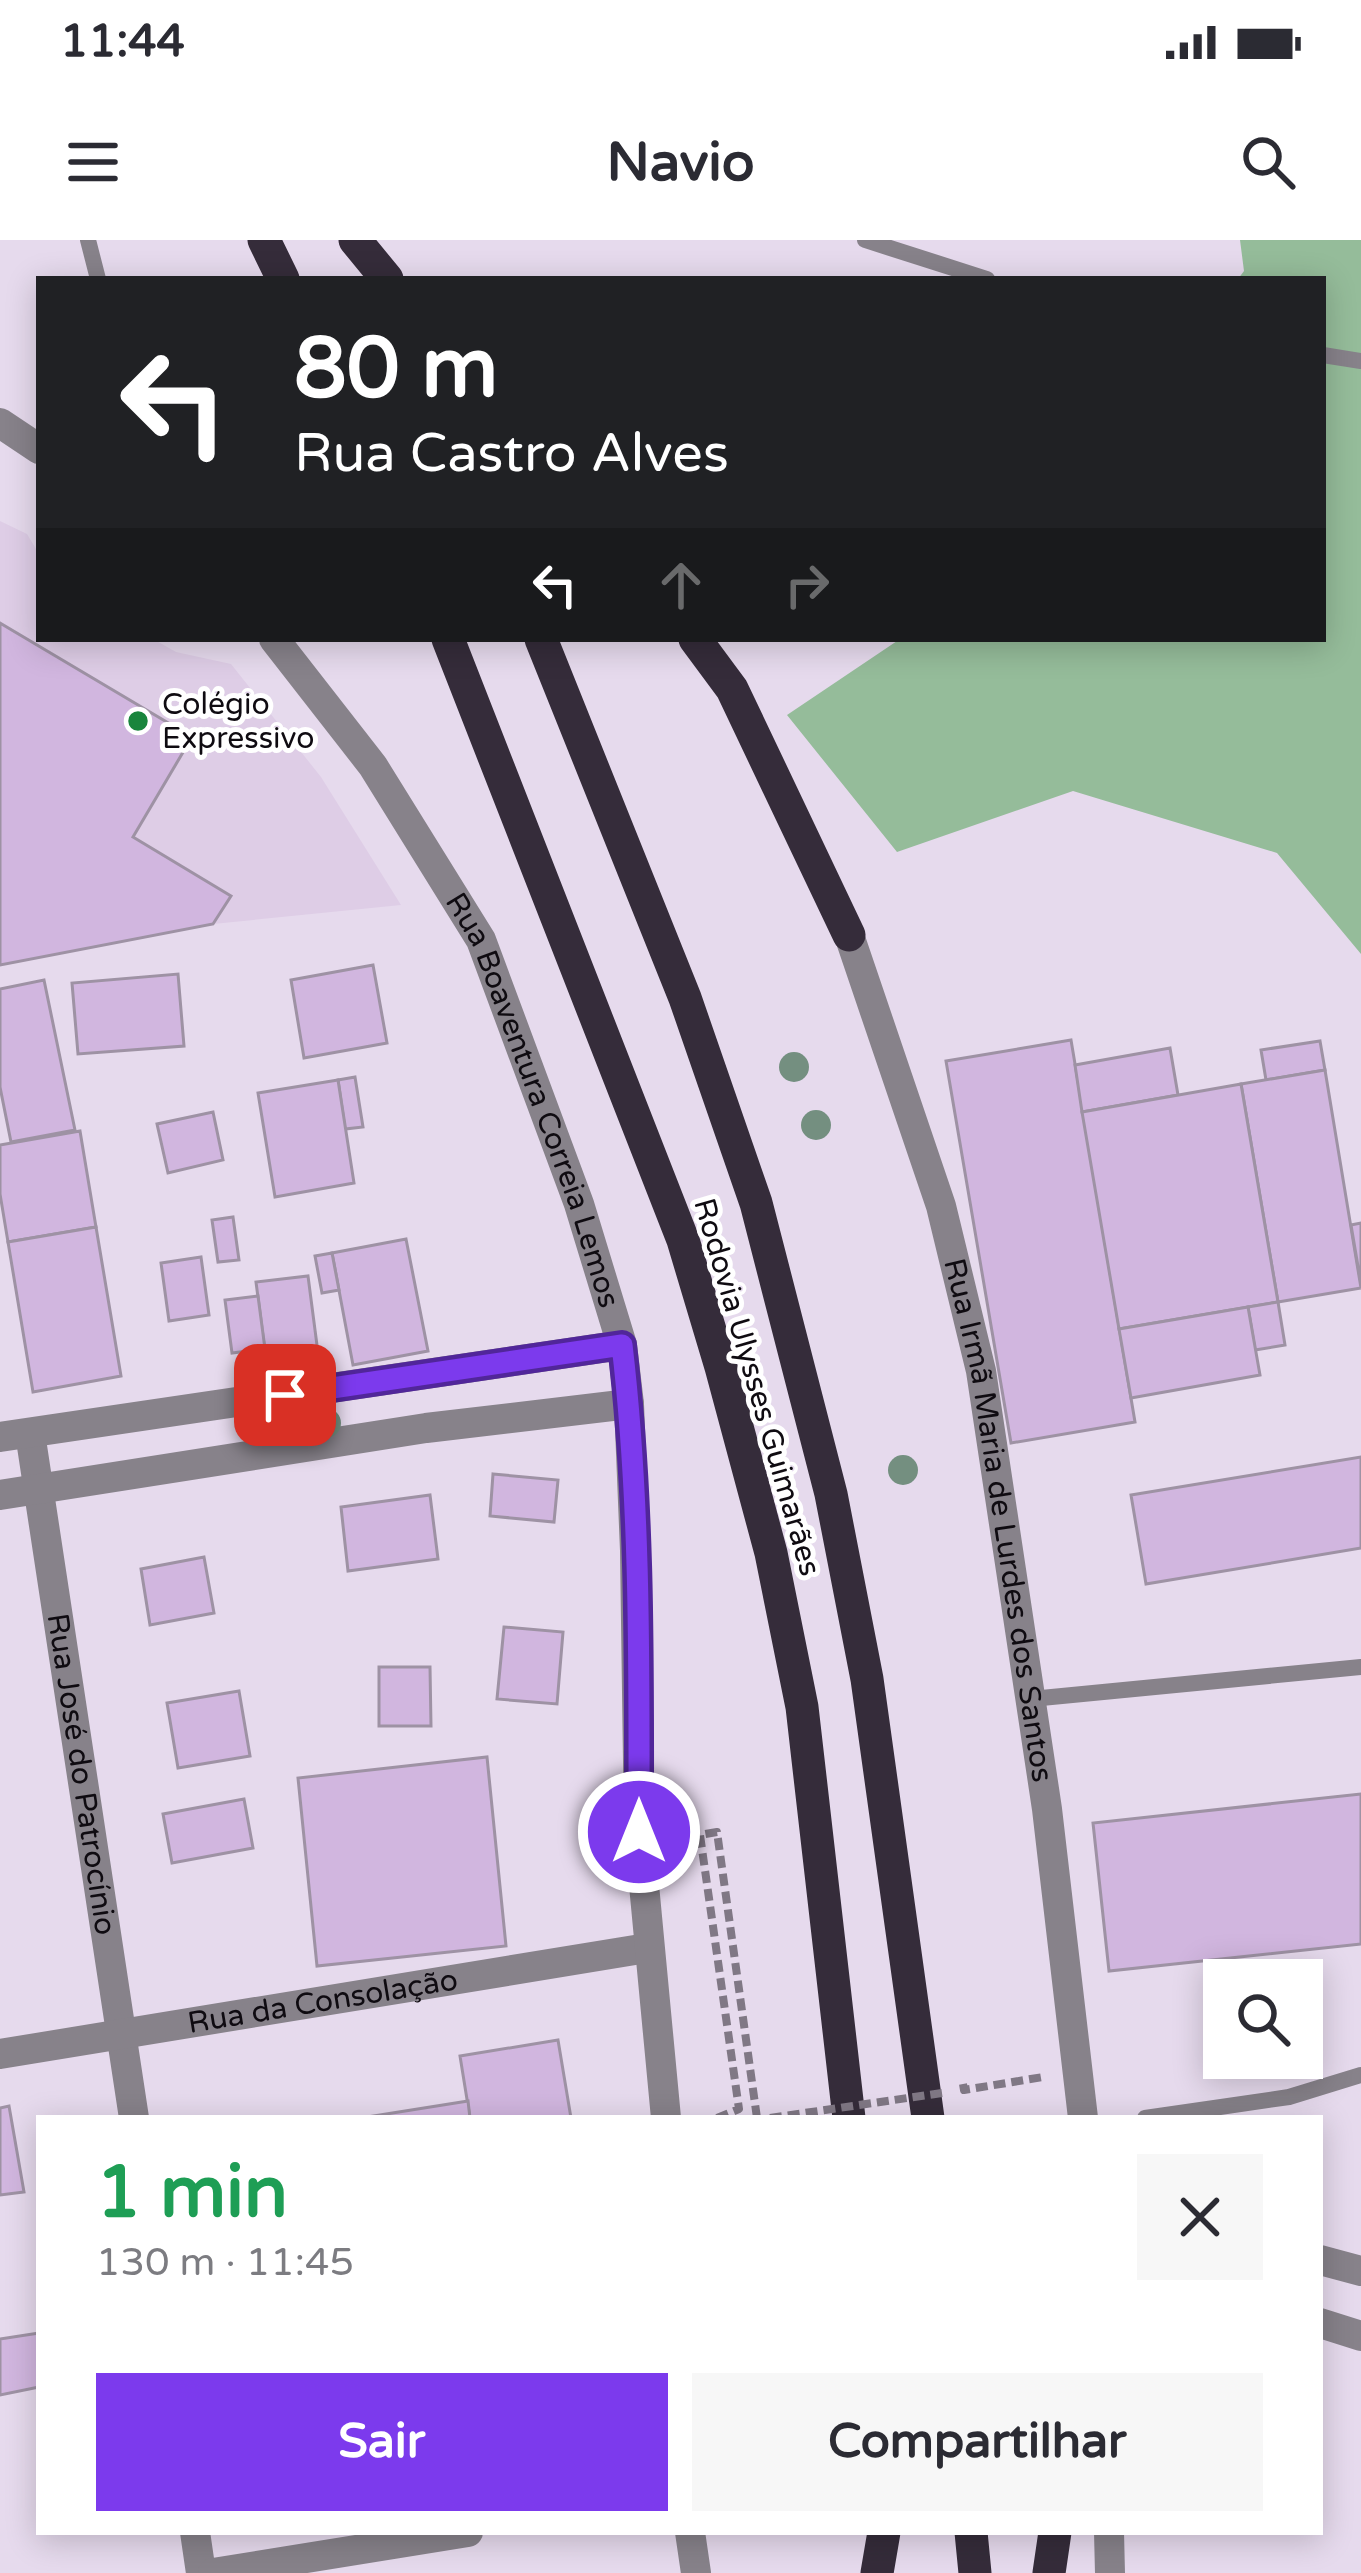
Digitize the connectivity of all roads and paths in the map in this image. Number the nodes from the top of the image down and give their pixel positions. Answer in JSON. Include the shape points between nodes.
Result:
{"nodes":[{"id":1,"x":88,"y":240,"type":"edge"},
{"id":2,"x":264,"y":240,"type":"edge"},
{"id":3,"x":355,"y":240,"type":"edge"},
{"id":4,"x":866,"y":240,"type":"edge"},
{"id":5,"x":97,"y":276,"type":"edge"},
{"id":6,"x":282,"y":276,"type":"edge"},
{"id":7,"x":372,"y":276,"type":"edge"},
{"id":8,"x":385,"y":276,"type":"edge"},
{"id":9,"x":978,"y":276,"type":"edge"},
{"id":10,"x":1326,"y":355,"type":"edge"},
{"id":11,"x":1361,"y":361,"type":"edge"},
{"id":12,"x":0,"y":423,"type":"edge"},
{"id":13,"x":36,"y":447,"type":"edge"},
{"id":14,"x":276,"y":642,"type":"edge"},
{"id":15,"x":449,"y":642,"type":"edge"},
{"id":16,"x":542,"y":642,"type":"edge"},
{"id":17,"x":697,"y":642,"type":"edge"},
{"id":18,"x":849,"y":935,"type":"joint"},
{"id":19,"x":622,"y":1345,"type":"junction"},
{"id":20,"x":413,"y":1376,"type":"junction"},
{"id":21,"x":242,"y":1401,"type":"junction"},
{"id":22,"x":629,"y":1404,"type":"junction"},
{"id":23,"x":426,"y":1428,"type":"junction"},
{"id":24,"x":15,"y":1435,"type":"edge"},
{"id":25,"x":254,"y":1456,"type":"junction"},
{"id":26,"x":40,"y":1489,"type":"junction"},
{"id":27,"x":0,"y":1495,"type":"edge"},
{"id":28,"x":1361,"y":1667,"type":"edge"},
{"id":29,"x":1031,"y":1699,"type":"junction"},
{"id":30,"x":647,"y":1948,"type":"junction"},
{"id":31,"x":122,"y":2036,"type":"junction"},
{"id":32,"x":0,"y":2054,"type":"edge"},
{"id":33,"x":1078,"y":2071,"type":"junction"},
{"id":34,"x":1361,"y":2075,"type":"edge"},
{"id":35,"x":964,"y":2090,"type":"dead end"},
{"id":36,"x":935,"y":2106,"type":"edge"},
{"id":37,"x":134,"y":2115,"type":"edge"},
{"id":38,"x":666,"y":2115,"type":"edge"},
{"id":39,"x":724,"y":2115,"type":"edge"},
{"id":40,"x":758,"y":2115,"type":"edge"},
{"id":41,"x":811,"y":2115,"type":"edge"},
{"id":42,"x":849,"y":2115,"type":"edge"},
{"id":43,"x":1082,"y":2115,"type":"edge"},
{"id":44,"x":1166,"y":2115,"type":"edge"},
{"id":45,"x":1323,"y":2261,"type":"edge"},
{"id":46,"x":1361,"y":2271,"type":"edge"},
{"id":47,"x":1323,"y":2324,"type":"edge"},
{"id":48,"x":1361,"y":2336,"type":"edge"},
{"id":49,"x":195,"y":2535,"type":"edge"},
{"id":50,"x":449,"y":2535,"type":"edge"},
{"id":51,"x":690,"y":2535,"type":"edge"},
{"id":52,"x":885,"y":2535,"type":"edge"},
{"id":53,"x":887,"y":2535,"type":"edge"},
{"id":54,"x":971,"y":2535,"type":"edge"},
{"id":55,"x":1054,"y":2535,"type":"edge"},
{"id":56,"x":1108,"y":2535,"type":"edge"},
{"id":57,"x":201,"y":2573,"type":"edge"},
{"id":58,"x":213,"y":2573,"type":"edge"},
{"id":59,"x":696,"y":2573,"type":"edge"},
{"id":60,"x":877,"y":2573,"type":"edge"},
{"id":61,"x":893,"y":2573,"type":"edge"},
{"id":62,"x":975,"y":2573,"type":"edge"},
{"id":63,"x":1049,"y":2573,"type":"edge"},
{"id":64,"x":1110,"y":2573,"type":"edge"}],
"edges":[{"from":1,"to":5,"type":"lane"},
{"from":2,"to":6,"type":"highway"},
{"from":3,"to":7,"type":"highway"},
{"from":3,"to":8,"type":"highway"},
{"from":4,"to":9,"type":"lane"},
{"from":10,"to":11,"type":"lane"},
{"from":12,"to":13,"type":"street"},
{"from":14,"to":19,"type":"street","name":"Rua Boaventura Correia Lemos","via":[[373,766],[482,940]]},
{"from":15,"to":42,"type":"highway","name":"Rodovia Ulysses Guimarães","via":[[683,1240],[749,1471],[802,1707]]},
{"from":16,"to":36,"type":"highway","name":"Rodovia Ulysses Guimarães","via":[[685,998],[756,1203],[831,1494]]},
{"from":17,"to":18,"type":"highway","via":[[732,689]]},
{"from":18,"to":29,"type":"street","name":"Rua Irmã Maria de Lurdes dos Santos","via":[[936,1190],[982,1371]]},
{"from":19,"to":20,"type":"street"},
{"from":19,"to":22,"type":"street","name":"Rua Boaventura Correia Lemos"},
{"from":20,"to":21,"type":"street"},
{"from":20,"to":23,"type":"street"},
{"from":21,"to":24,"type":"street"},
{"from":21,"to":25,"type":"street"},
{"from":22,"to":23,"type":"street"},
{"from":22,"to":30,"type":"street","name":"Rua Boaventura Correia Lemos"},
{"from":23,"to":25,"type":"street"},
{"from":24,"to":26,"type":"street","name":"Rua José do Patrocínio"},
{"from":25,"to":26,"type":"street"},
{"from":26,"to":27,"type":"street"},
{"from":26,"to":31,"type":"street","name":"Rua José do Patrocínio"},
{"from":28,"to":29,"type":"lane"},
{"from":29,"to":33,"type":"street","name":"Rua Irmã Maria de Lurdes dos Santos"},
{"from":30,"to":31,"type":"street","name":"Rua da Consolação"},
{"from":30,"to":38,"type":"street","name":"Rua Boaventura Correia Lemos"},
{"from":31,"to":32,"type":"street","name":"Rua da Consolação"},
{"from":31,"to":37,"type":"street","name":"Rua José do Patrocínio"},
{"from":33,"to":35,"type":"path"},
{"from":33,"to":43,"type":"street","name":"Rua Irmã Maria de Lurdes dos Santos"},
{"from":34,"to":44,"type":"lane","via":[[1289,2097]]},
{"from":36,"to":41,"type":"path","bridge":true},
{"from":39,"to":40,"type":"path","via":[[739,2109],[700,1834],[717,1832]]},
{"from":45,"to":46,"type":"street"},
{"from":47,"to":48,"type":"street"},
{"from":49,"to":57,"type":"street"},
{"from":50,"to":58,"type":"street"},
{"from":51,"to":59,"type":"street"},
{"from":52,"to":60,"type":"highway"},
{"from":53,"to":61,"type":"highway"},
{"from":54,"to":62,"type":"highway"},
{"from":55,"to":63,"type":"highway"},
{"from":56,"to":64,"type":"street"}]}
